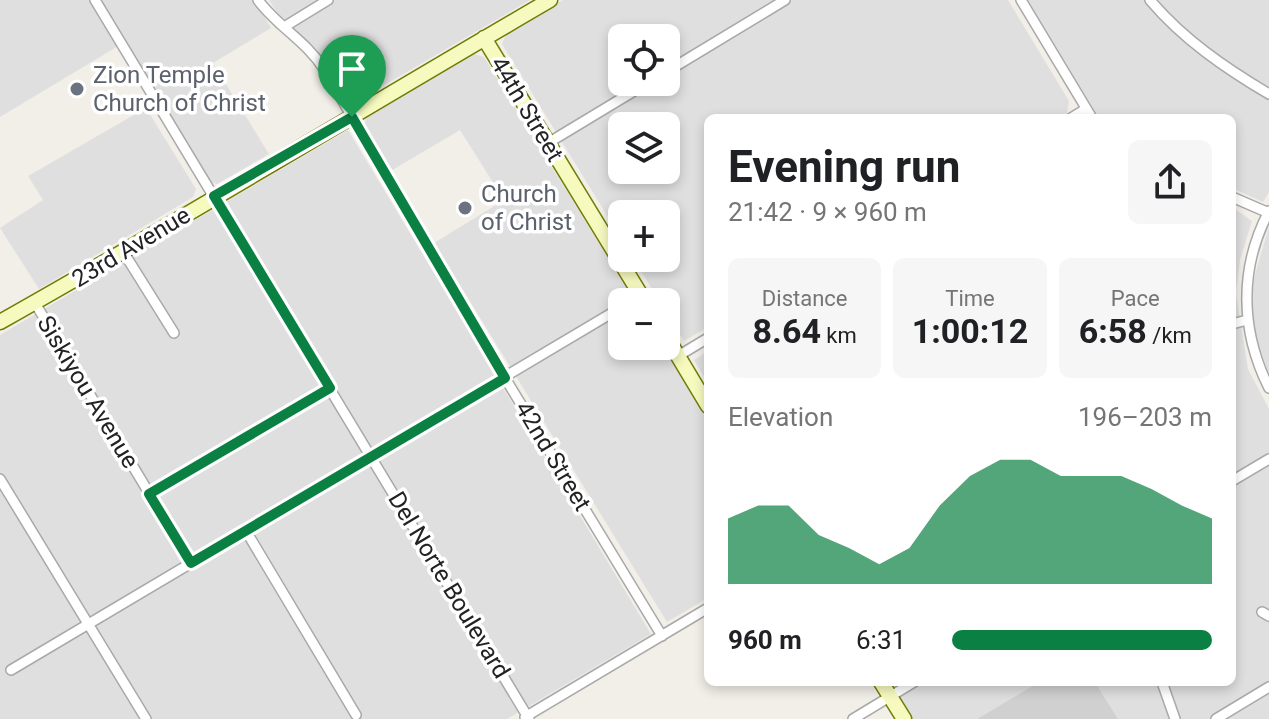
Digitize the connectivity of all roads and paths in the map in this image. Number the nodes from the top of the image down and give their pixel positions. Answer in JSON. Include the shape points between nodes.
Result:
{"nodes":[{"id":1,"x":95,"y":0,"type":"edge"},
{"id":2,"x":258,"y":0,"type":"edge"},
{"id":3,"x":328,"y":0,"type":"edge"},
{"id":4,"x":550,"y":0,"type":"edge"},
{"id":5,"x":785,"y":0,"type":"edge"},
{"id":6,"x":1021,"y":0,"type":"edge"},
{"id":7,"x":1150,"y":0,"type":"edge"},
{"id":8,"x":284,"y":27,"type":"junction"},
{"id":9,"x":484,"y":38,"type":"junction"},
{"id":10,"x":680,"y":64,"type":"edge"},
{"id":11,"x":1269,"y":94,"type":"edge"},
{"id":12,"x":626,"y":96,"type":"edge"},
{"id":13,"x":1088,"y":114,"type":"edge"},
{"id":14,"x":352,"y":117,"type":"junction"},
{"id":15,"x":548,"y":143,"type":"junction"},
{"id":16,"x":214,"y":196,"type":"junction"},
{"id":17,"x":1236,"y":199,"type":"edge"},
{"id":18,"x":1269,"y":212,"type":"edge"},
{"id":19,"x":124,"y":253,"type":"junction"},
{"id":20,"x":632,"y":288,"type":"edge"},
{"id":21,"x":35,"y":303,"type":"junction"},
{"id":22,"x":608,"y":315,"type":"edge"},
{"id":23,"x":1247,"y":320,"type":"junction"},
{"id":24,"x":0,"y":322,"type":"edge"},
{"id":25,"x":1236,"y":323,"type":"edge"},
{"id":26,"x":174,"y":333,"type":"dead end"},
{"id":27,"x":704,"y":340,"type":"edge"},
{"id":28,"x":680,"y":355,"type":"edge"},
{"id":29,"x":680,"y":359,"type":"edge"},
{"id":30,"x":505,"y":378,"type":"junction"},
{"id":31,"x":330,"y":388,"type":"junction"},
{"id":32,"x":1269,"y":388,"type":"edge"},
{"id":33,"x":704,"y":399,"type":"edge"},
{"id":34,"x":372,"y":456,"type":"junction"},
{"id":35,"x":1269,"y":459,"type":"edge"},
{"id":36,"x":0,"y":479,"type":"edge"},
{"id":37,"x":1236,"y":479,"type":"edge"},
{"id":38,"x":149,"y":494,"type":"junction"},
{"id":39,"x":246,"y":531,"type":"junction"},
{"id":40,"x":191,"y":563,"type":"junction"},
{"id":41,"x":704,"y":610,"type":"edge"},
{"id":42,"x":89,"y":623,"type":"junction"},
{"id":43,"x":662,"y":636,"type":"junction"},
{"id":44,"x":11,"y":670,"type":"dead end"},
{"id":45,"x":883,"y":686,"type":"edge"},
{"id":46,"x":908,"y":686,"type":"edge"},
{"id":47,"x":1163,"y":686,"type":"edge"},
{"id":48,"x":1269,"y":687,"type":"edge"},
{"id":49,"x":890,"y":697,"type":"junction"},
{"id":50,"x":356,"y":715,"type":"dead end"},
{"id":51,"x":526,"y":718,"type":"edge"},
{"id":52,"x":146,"y":719,"type":"edge"},
{"id":53,"x":853,"y":719,"type":"edge"},
{"id":54,"x":904,"y":719,"type":"edge"},
{"id":55,"x":1175,"y":719,"type":"edge"},
{"id":56,"x":1216,"y":719,"type":"edge"}],
"edges":[{"from":1,"to":16,"type":"street","name":"Del Norte Boulevard"},
{"from":2,"to":8,"type":"street","name":"42nd Street"},
{"from":3,"to":8,"type":"street"},
{"from":4,"to":9,"type":"street","name":"23rd Avenue"},
{"from":5,"to":10,"type":"street"},
{"from":6,"to":13,"type":"street"},
{"from":7,"to":11,"type":"street","via":[[1206,53]]},
{"from":8,"to":14,"type":"street","name":"42nd Street","via":[[318,60]]},
{"from":9,"to":14,"type":"street","name":"23rd Avenue"},
{"from":9,"to":15,"type":"street","name":"44th Street"},
{"from":12,"to":15,"type":"street"},
{"from":14,"to":16,"type":"street","name":"23rd Avenue"},
{"from":14,"to":30,"type":"street","name":"42nd Street"},
{"from":15,"to":20,"type":"street","name":"44th Street"},
{"from":16,"to":19,"type":"street","name":"23rd Avenue"},
{"from":16,"to":31,"type":"street","name":"Del Norte Boulevard"},
{"from":17,"to":18,"type":"street"},
{"from":18,"to":23,"type":"street","via":[[1247,273]]},
{"from":19,"to":21,"type":"street","name":"23rd Avenue"},
{"from":19,"to":26,"type":"street"},
{"from":21,"to":24,"type":"street","name":"23rd Avenue"},
{"from":21,"to":38,"type":"street","name":"Siskiyou Avenue"},
{"from":22,"to":30,"type":"street"},
{"from":23,"to":25,"type":"street"},
{"from":23,"to":32,"type":"street"},
{"from":27,"to":28,"type":"street"},
{"from":29,"to":33,"type":"street"},
{"from":30,"to":34,"type":"street"},
{"from":30,"to":43,"type":"street","name":"42nd Street"},
{"from":31,"to":34,"type":"street","name":"Del Norte Boulevard"},
{"from":31,"to":38,"type":"street"},
{"from":34,"to":39,"type":"street"},
{"from":34,"to":51,"type":"street","name":"Del Norte Boulevard"},
{"from":35,"to":37,"type":"street"},
{"from":36,"to":42,"type":"street"},
{"from":38,"to":40,"type":"street","name":"Siskiyou Avenue"},
{"from":39,"to":40,"type":"street"},
{"from":39,"to":50,"type":"street"},
{"from":40,"to":42,"type":"street"},
{"from":41,"to":43,"type":"street"},
{"from":42,"to":44,"type":"street"},
{"from":42,"to":52,"type":"street"},
{"from":43,"to":51,"type":"street"},
{"from":45,"to":49,"type":"street"},
{"from":46,"to":49,"type":"street"},
{"from":47,"to":55,"type":"street"},
{"from":48,"to":56,"type":"street"},
{"from":49,"to":53,"type":"street"},
{"from":49,"to":54,"type":"street"}]}
